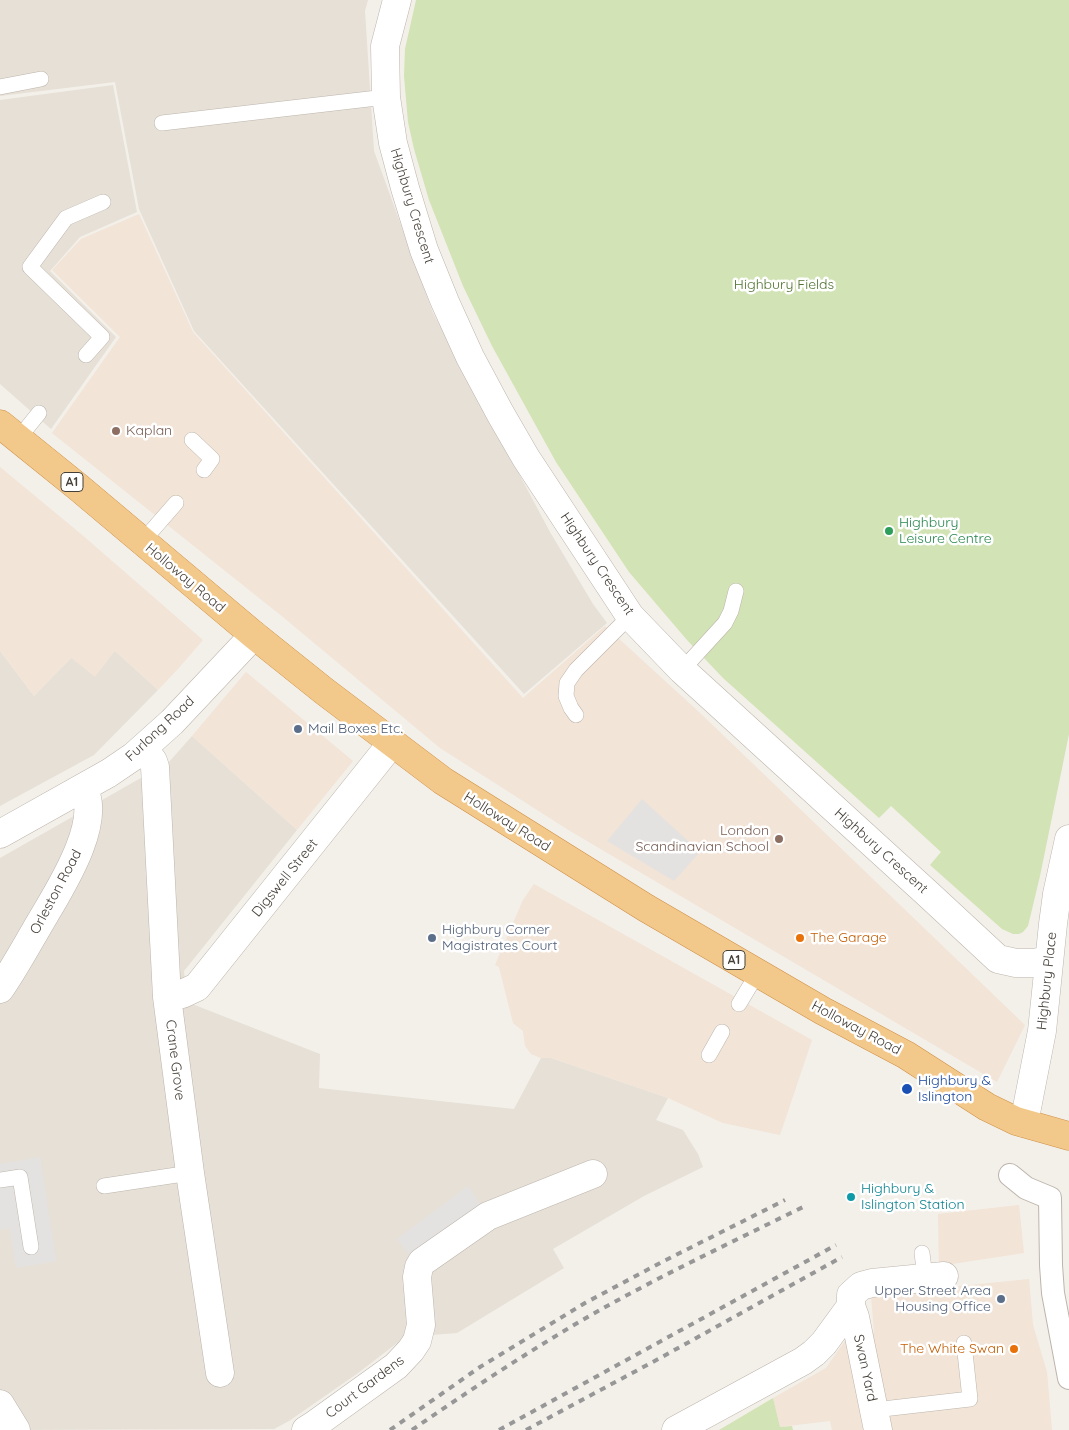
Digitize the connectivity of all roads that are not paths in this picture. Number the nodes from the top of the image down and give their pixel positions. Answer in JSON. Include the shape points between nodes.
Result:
{"nodes":[{"id":1,"x":397,"y":0,"type":"edge"},
{"id":2,"x":41,"y":79,"type":"dead end"},
{"id":3,"x":0,"y":87,"type":"edge"},
{"id":4,"x":386,"y":97,"type":"junction"},
{"id":5,"x":162,"y":123,"type":"dead end"},
{"id":6,"x":104,"y":202,"type":"dead end"},
{"id":7,"x":86,"y":355,"type":"dead end"},
{"id":8,"x":38,"y":413,"type":"dead end"},
{"id":9,"x":9,"y":432,"type":"edge"},
{"id":10,"x":192,"y":440,"type":"dead end"},
{"id":11,"x":204,"y":470,"type":"dead end"},
{"id":12,"x":176,"y":503,"type":"dead end"},
{"id":13,"x":142,"y":542,"type":"junction"},
{"id":14,"x":736,"y":591,"type":"dead end"},
{"id":15,"x":630,"y":616,"type":"junction"},
{"id":16,"x":254,"y":635,"type":"junction"},
{"id":17,"x":682,"y":670,"type":"junction"},
{"id":18,"x":576,"y":716,"type":"dead end"},
{"id":19,"x":392,"y":743,"type":"junction"},
{"id":20,"x":143,"y":748,"type":"junction"},
{"id":21,"x":83,"y":788,"type":"junction"},
{"id":22,"x":0,"y":834,"type":"edge"},
{"id":23,"x":1069,"y":839,"type":"edge"},
{"id":24,"x":1048,"y":960,"type":"junction"},
{"id":25,"x":757,"y":974,"type":"junction"},
{"id":26,"x":0,"y":990,"type":"edge"},
{"id":27,"x":167,"y":997,"type":"junction"},
{"id":28,"x":739,"y":1004,"type":"dead end"},
{"id":29,"x":722,"y":1032,"type":"dead end"},
{"id":30,"x":709,"y":1055,"type":"dead end"},
{"id":31,"x":1024,"y":1123,"type":"junction"},
{"id":32,"x":1069,"y":1136,"type":"edge"},
{"id":33,"x":190,"y":1173,"type":"junction"},
{"id":34,"x":593,"y":1174,"type":"dead end"},
{"id":35,"x":1010,"y":1175,"type":"dead end"},
{"id":36,"x":0,"y":1180,"type":"edge"},
{"id":37,"x":104,"y":1186,"type":"dead end"},
{"id":38,"x":31,"y":1247,"type":"dead end"},
{"id":39,"x":930,"y":1269,"type":"dead end"},
{"id":40,"x":851,"y":1306,"type":"junction"},
{"id":41,"x":964,"y":1344,"type":"dead end"},
{"id":42,"x":220,"y":1373,"type":"dead end"},
{"id":43,"x":1069,"y":1378,"type":"edge"},
{"id":44,"x":0,"y":1404,"type":"edge"},
{"id":45,"x":876,"y":1420,"type":"edge"},
{"id":46,"x":16,"y":1430,"type":"edge"},
{"id":47,"x":306,"y":1430,"type":"edge"},
{"id":48,"x":676,"y":1430,"type":"edge"}],
"edges":[{"from":1,"to":4,"type":"street","name":"Highbury Crescent","via":[[385,46]]},
{"from":2,"to":3,"type":"lane"},
{"from":4,"to":5,"type":"lane"},
{"from":4,"to":15,"type":"street","name":"Highbury Crescent","via":[[393,143],[424,250],[470,358],[526,458]]},
{"from":6,"to":7,"type":"lane","via":[[66,218],[30,267],[102,337]]},
{"from":8,"to":9,"type":"lane"},
{"from":9,"to":13,"type":"highway","name":"Holloway Road","number":"A1"},
{"from":10,"to":11,"type":"lane","via":[[212,459]]},
{"from":12,"to":13,"type":"lane"},
{"from":13,"to":16,"type":"highway","name":"Holloway Road","number":"A1"},
{"from":14,"to":17,"type":"lane","via":[[732,611],[725,624]]},
{"from":15,"to":17,"type":"street","name":"Highbury Crescent"},
{"from":15,"to":18,"type":"lane","via":[[567,683],[566,696]]},
{"from":16,"to":19,"type":"highway","name":"Holloway Road","number":"A1"},
{"from":16,"to":20,"type":"street","name":"Furlong Road"},
{"from":17,"to":24,"type":"street","name":"Highbury Crescent","via":[[998,959],[1016,963]]},
{"from":19,"to":25,"type":"highway","name":"Holloway Road","number":"A1","via":[[490,811]]},
{"from":19,"to":27,"type":"street","name":"Digswell Street","via":[[197,987]]},
{"from":20,"to":21,"type":"street","name":"Furlong Road","via":[[109,774]]},
{"from":20,"to":27,"type":"street","name":"Crane Grove","via":[[154,767]]},
{"from":21,"to":22,"type":"street","name":"Furlong Road"},
{"from":21,"to":26,"type":"street","name":"Orleston Road","via":[[88,810],[77,857]]},
{"from":23,"to":24,"type":"street","name":"Highbury Place"},
{"from":24,"to":31,"type":"street","name":"Highbury Place","via":[[1042,1031]]},
{"from":25,"to":28,"type":"lane"},
{"from":25,"to":31,"type":"highway","name":"Holloway Road","number":"A1","via":[[906,1056],[987,1107]]},
{"from":27,"to":33,"type":"street","name":"Crane Grove"},
{"from":29,"to":30,"type":"lane"},
{"from":31,"to":32,"type":"highway","name":"Holloway Road","number":"A1"},
{"from":33,"to":37,"type":"lane"},
{"from":33,"to":42,"type":"street","name":"Crane Grove"},
{"from":34,"to":47,"type":"street","name":"Court Gardens","via":[[488,1216],[422,1262],[417,1277],[421,1325],[412,1350],[396,1366]]},
{"from":35,"to":43,"type":"street","via":[[1026,1188],[1050,1198],[1053,1293]]},
{"from":36,"to":38,"type":"lane","via":[[20,1177]]},
{"from":39,"to":40,"type":"street","via":[[862,1286],[852,1295]]},
{"from":40,"to":45,"type":"street","name":"Swan Yard"},
{"from":40,"to":48,"type":"street","via":[[814,1353]]},
{"from":41,"to":45,"type":"lane","via":[[970,1399]]},
{"from":44,"to":46,"type":"street"}]}
